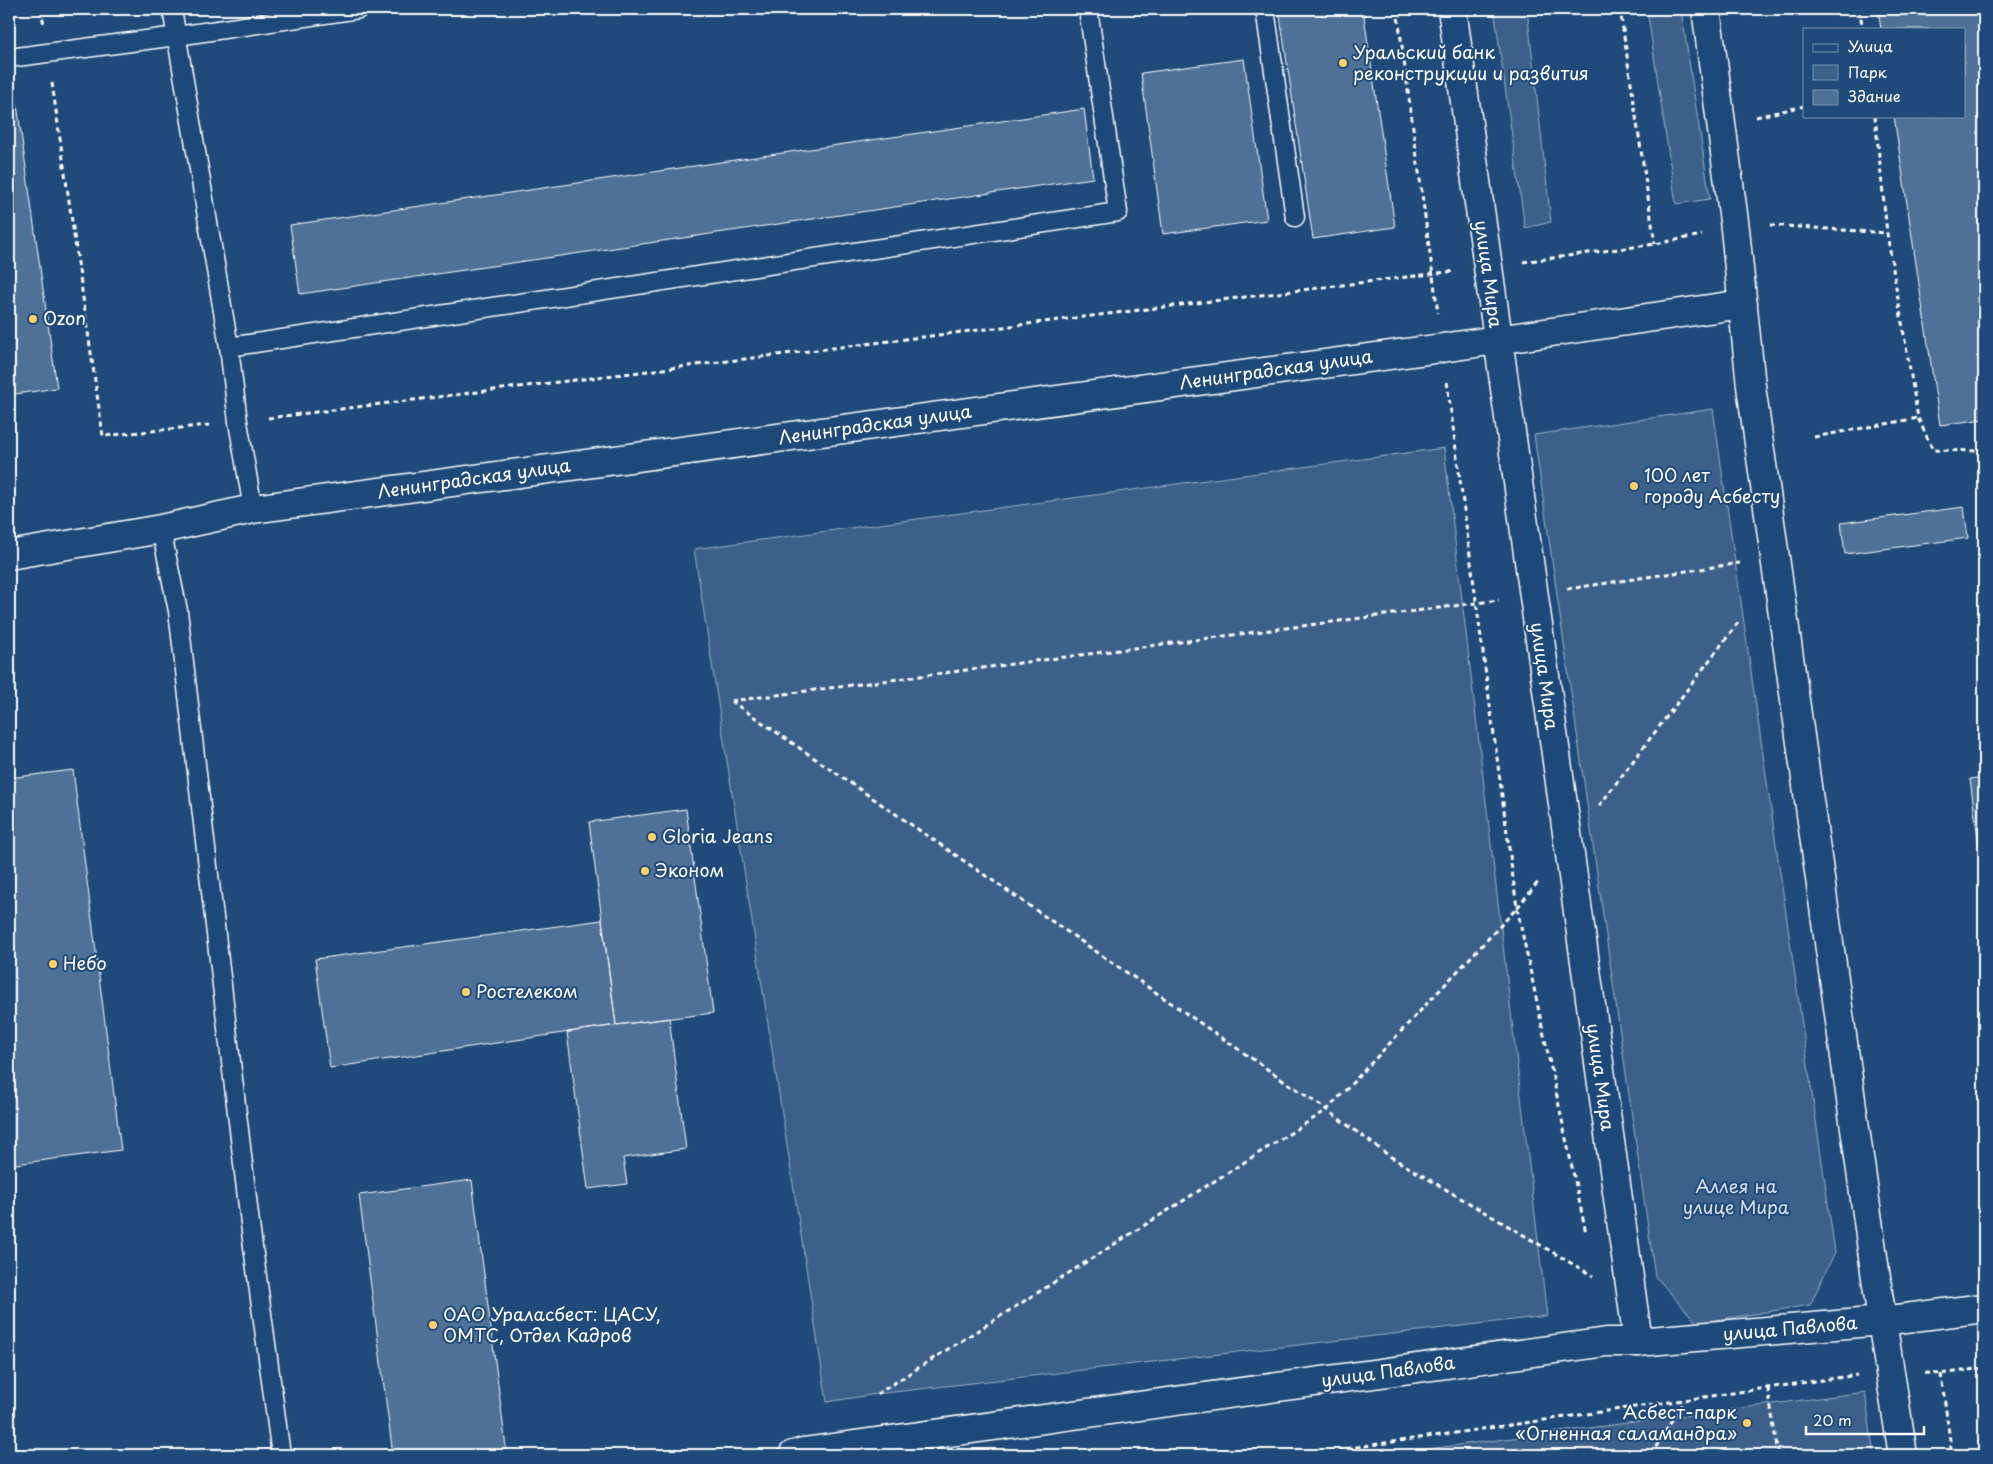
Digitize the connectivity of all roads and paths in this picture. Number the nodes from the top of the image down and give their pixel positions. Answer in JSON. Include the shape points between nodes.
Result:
{"nodes":[{"id":1,"x":41,"y":9,"type":"edge"},
{"id":2,"x":172,"y":9,"type":"edge"},
{"id":3,"x":359,"y":9,"type":"edge"},
{"id":4,"x":1088,"y":9,"type":"edge"},
{"id":5,"x":1265,"y":9,"type":"edge"},
{"id":6,"x":1397,"y":9,"type":"edge"},
{"id":7,"x":1452,"y":9,"type":"edge"},
{"id":8,"x":1620,"y":9,"type":"edge"},
{"id":9,"x":1706,"y":9,"type":"edge"},
{"id":10,"x":1859,"y":9,"type":"edge"},
{"id":11,"x":1863,"y":28,"type":"edge"},
{"id":12,"x":177,"y":36,"type":"junction"},
{"id":13,"x":48,"y":53,"type":"junction"},
{"id":14,"x":9,"y":58,"type":"edge"},
{"id":15,"x":1803,"y":106,"type":"edge"},
{"id":16,"x":1756,"y":117,"type":"dead end"},
{"id":17,"x":1875,"y":118,"type":"edge"},
{"id":18,"x":1295,"y":217,"type":"dead end"},
{"id":19,"x":1735,"y":229,"type":"junction"},
{"id":20,"x":1886,"y":234,"type":"junction"},
{"id":21,"x":1656,"y":244,"type":"junction"},
{"id":22,"x":1487,"y":266,"type":"junction"},
{"id":23,"x":1432,"y":274,"type":"junction"},
{"id":24,"x":1743,"y":304,"type":"junction"},
{"id":25,"x":1497,"y":340,"type":"junction"},
{"id":26,"x":229,"y":347,"type":"junction"},
{"id":27,"x":1442,"y":348,"type":"junction"},
{"id":28,"x":1918,"y":418,"type":"junction"},
{"id":29,"x":238,"y":422,"type":"junction"},
{"id":30,"x":1814,"y":436,"type":"dead end"},
{"id":31,"x":1984,"y":451,"type":"edge"},
{"id":32,"x":253,"y":509,"type":"junction"},
{"id":33,"x":160,"y":529,"type":"junction"},
{"id":34,"x":9,"y":555,"type":"edge"},
{"id":35,"x":1740,"y":563,"type":"dead end"},
{"id":36,"x":1532,"y":595,"type":"junction"},
{"id":37,"x":1477,"y":604,"type":"junction"},
{"id":38,"x":1740,"y":620,"type":"dead end"},
{"id":39,"x":1568,"y":847,"type":"junction"},
{"id":40,"x":1517,"y":908,"type":"junction"},
{"id":41,"x":1327,"y":1110,"type":"junction"},
{"id":42,"x":1587,"y":1238,"type":"dead end"},
{"id":43,"x":1593,"y":1268,"type":"dead end"},
{"id":44,"x":1984,"y":1308,"type":"edge"},
{"id":45,"x":1882,"y":1321,"type":"junction"},
{"id":46,"x":1638,"y":1342,"type":"junction"},
{"id":47,"x":1984,"y":1368,"type":"edge"},
{"id":48,"x":1891,"y":1370,"type":"junction"},
{"id":49,"x":1941,"y":1374,"type":"junction"},
{"id":50,"x":1768,"y":1388,"type":"junction"},
{"id":51,"x":877,"y":1394,"type":"dead end"},
{"id":52,"x":1684,"y":1400,"type":"junction"},
{"id":53,"x":281,"y":1455,"type":"edge"},
{"id":54,"x":793,"y":1455,"type":"edge"},
{"id":55,"x":1302,"y":1455,"type":"edge"},
{"id":56,"x":1651,"y":1455,"type":"edge"},
{"id":57,"x":1778,"y":1455,"type":"edge"},
{"id":58,"x":1903,"y":1455,"type":"edge"},
{"id":59,"x":1952,"y":1455,"type":"edge"}],
"edges":[{"from":1,"to":13,"type":"path"},
{"from":2,"to":12,"type":"lane"},
{"from":3,"to":12,"type":"lane"},
{"from":4,"to":26,"type":"lane","via":[[1118,212]]},
{"from":5,"to":18,"type":"lane"},
{"from":6,"to":23,"type":"path"},
{"from":7,"to":22,"type":"street","name":"улица Мира"},
{"from":8,"to":21,"type":"path"},
{"from":9,"to":19,"type":"street"},
{"from":10,"to":11,"type":"path"},
{"from":12,"to":13,"type":"lane"},
{"from":12,"to":26,"type":"lane"},
{"from":13,"to":14,"type":"lane"},
{"from":13,"to":29,"type":"path","via":[[103,436]]},
{"from":15,"to":16,"type":"path"},
{"from":17,"to":20,"type":"path"},
{"from":19,"to":20,"type":"path","via":[[1772,225]]},
{"from":19,"to":21,"type":"path"},
{"from":19,"to":24,"type":"street"},
{"from":20,"to":28,"type":"path"},
{"from":21,"to":22,"type":"path"},
{"from":22,"to":23,"type":"path"},
{"from":22,"to":25,"type":"street","name":"улица Мира"},
{"from":23,"to":27,"type":"path"},
{"from":23,"to":29,"type":"path"},
{"from":24,"to":25,"type":"street","name":"Ленинградская улица"},
{"from":24,"to":45,"type":"street","via":[[1750,386]]},
{"from":25,"to":27,"type":"street","name":"Ленинградская улица"},
{"from":25,"to":36,"type":"street","name":"улица Мира"},
{"from":26,"to":29,"type":"lane"},
{"from":27,"to":32,"type":"street","name":"Ленинградская улица"},
{"from":27,"to":37,"type":"path"},
{"from":28,"to":30,"type":"path"},
{"from":28,"to":31,"type":"path","via":[[1932,450]]},
{"from":29,"to":32,"type":"lane"},
{"from":32,"to":33,"type":"street","name":"Ленинградская улица"},
{"from":33,"to":34,"type":"street","name":"Ленинградская улица"},
{"from":33,"to":53,"type":"lane","via":[[178,611],[250,1222]]},
{"from":35,"to":36,"type":"path"},
{"from":36,"to":37,"type":"path"},
{"from":36,"to":39,"type":"street","name":"улица Мира"},
{"from":37,"to":40,"type":"path"},
{"from":37,"to":41,"type":"path","via":[[731,701]]},
{"from":38,"to":39,"type":"path"},
{"from":39,"to":40,"type":"path"},
{"from":39,"to":46,"type":"street","name":"улица Мира"},
{"from":40,"to":41,"type":"path"},
{"from":40,"to":42,"type":"path"},
{"from":41,"to":43,"type":"path","via":[[1391,1157],[1595,1277]]},
{"from":41,"to":51,"type":"path"},
{"from":44,"to":45,"type":"street","name":"улица Павлова"},
{"from":45,"to":46,"type":"street","name":"улица Павлова"},
{"from":45,"to":48,"type":"street"},
{"from":46,"to":54,"type":"street","name":"улица Павлова","via":[[1607,1342]]},
{"from":47,"to":49,"type":"path"},
{"from":48,"to":49,"type":"path"},
{"from":48,"to":50,"type":"path"},
{"from":48,"to":58,"type":"street"},
{"from":49,"to":59,"type":"path"},
{"from":50,"to":52,"type":"path"},
{"from":50,"to":57,"type":"path"},
{"from":52,"to":55,"type":"path"},
{"from":52,"to":56,"type":"path"}]}
